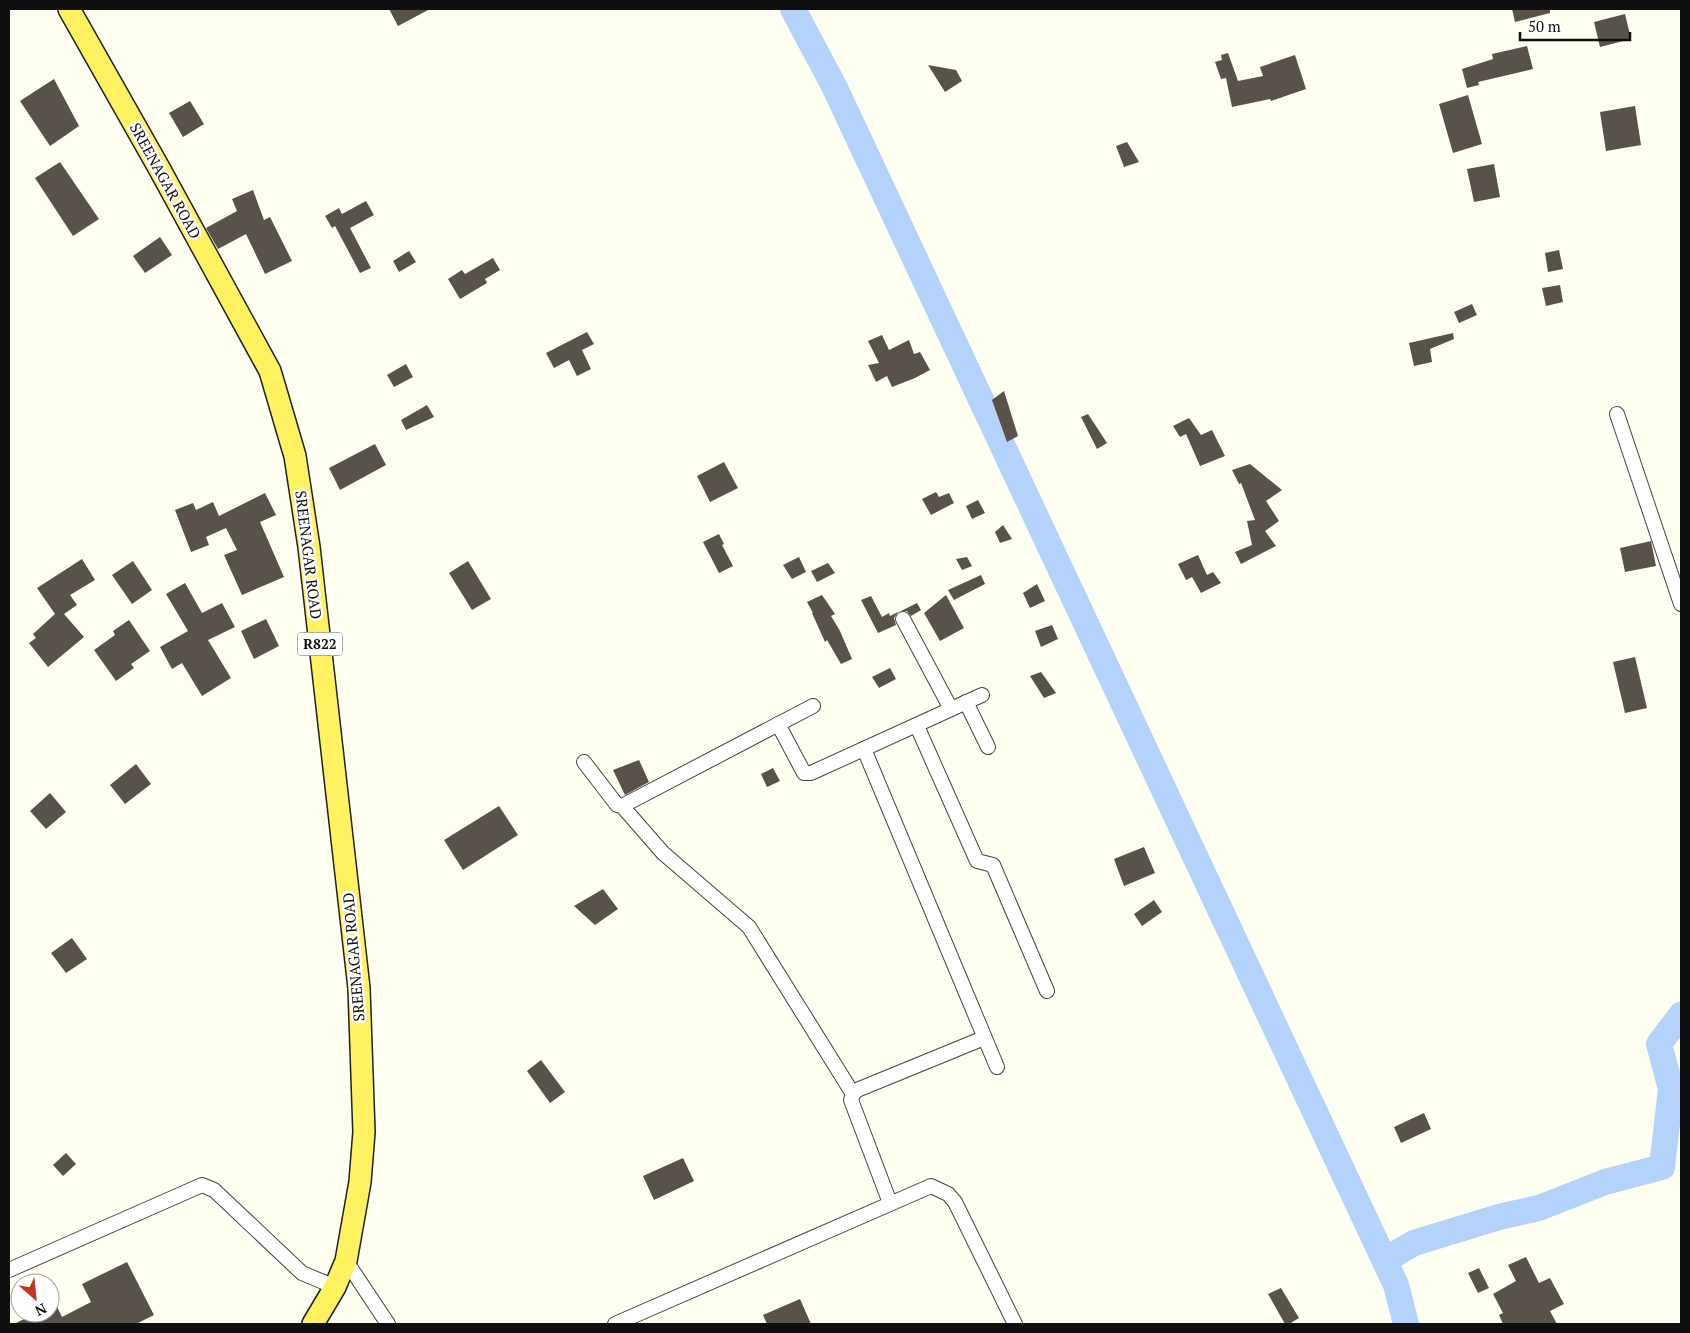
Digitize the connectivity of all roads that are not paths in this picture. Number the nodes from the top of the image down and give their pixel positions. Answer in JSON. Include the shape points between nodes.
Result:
{"nodes":[{"id":1,"x":69,"y":9,"type":"edge"},
{"id":2,"x":1617,"y":414,"type":"dead end"},
{"id":3,"x":1681,"y":604,"type":"edge"},
{"id":4,"x":903,"y":619,"type":"dead end"},
{"id":5,"x":982,"y":695,"type":"dead end"},
{"id":6,"x":966,"y":702,"type":"junction"},
{"id":7,"x":813,"y":706,"type":"dead end"},
{"id":8,"x":952,"y":709,"type":"junction"},
{"id":9,"x":778,"y":724,"type":"junction"},
{"id":10,"x":917,"y":726,"type":"junction"},
{"id":11,"x":988,"y":747,"type":"dead end"},
{"id":12,"x":864,"y":749,"type":"junction"},
{"id":13,"x":584,"y":762,"type":"dead end"},
{"id":14,"x":622,"y":806,"type":"junction"},
{"id":15,"x":1047,"y":991,"type":"dead end"},
{"id":16,"x":984,"y":1038,"type":"junction"},
{"id":17,"x":997,"y":1067,"type":"dead end"},
{"id":18,"x":853,"y":1094,"type":"junction"},
{"id":19,"x":890,"y":1204,"type":"junction"},
{"id":20,"x":346,"y":1261,"type":"junction"},
{"id":21,"x":9,"y":1270,"type":"edge"},
{"id":22,"x":335,"y":1287,"type":"junction"},
{"id":23,"x":313,"y":1324,"type":"edge"},
{"id":24,"x":388,"y":1324,"type":"edge"},
{"id":25,"x":615,"y":1324,"type":"edge"},
{"id":26,"x":1015,"y":1324,"type":"edge"}],
"edges":[{"from":1,"to":20,"type":"main road","name":"SREENAGAR ROAD","number":"R822","via":[[270,371],[295,456],[309,547],[359,988],[364,1132],[360,1182]]},
{"from":2,"to":3,"type":"street"},
{"from":4,"to":8,"type":"street"},
{"from":5,"to":6,"type":"street"},
{"from":6,"to":8,"type":"street"},
{"from":6,"to":11,"type":"street"},
{"from":7,"to":9,"type":"street"},
{"from":8,"to":10,"type":"street"},
{"from":9,"to":12,"type":"street","via":[[804,773],[810,774]]},
{"from":9,"to":14,"type":"street"},
{"from":10,"to":12,"type":"street"},
{"from":10,"to":15,"type":"street","via":[[977,861],[993,865]]},
{"from":12,"to":16,"type":"street"},
{"from":13,"to":14,"type":"street","via":[[617,805]]},
{"from":14,"to":18,"type":"street","via":[[662,853],[749,927]]},
{"from":16,"to":17,"type":"street"},
{"from":16,"to":18,"type":"street"},
{"from":18,"to":19,"type":"street","via":[[851,1100]]},
{"from":19,"to":25,"type":"street"},
{"from":19,"to":26,"type":"street","via":[[931,1186],[948,1194],[955,1202]]},
{"from":20,"to":22,"type":"main road","name":"SREENAGAR ROAD","number":"R822"},
{"from":20,"to":24,"type":"street"},
{"from":21,"to":22,"type":"street","via":[[202,1185],[214,1190],[302,1273]]},
{"from":22,"to":23,"type":"main road","name":"SREENAGAR ROAD","number":"R822"}]}
